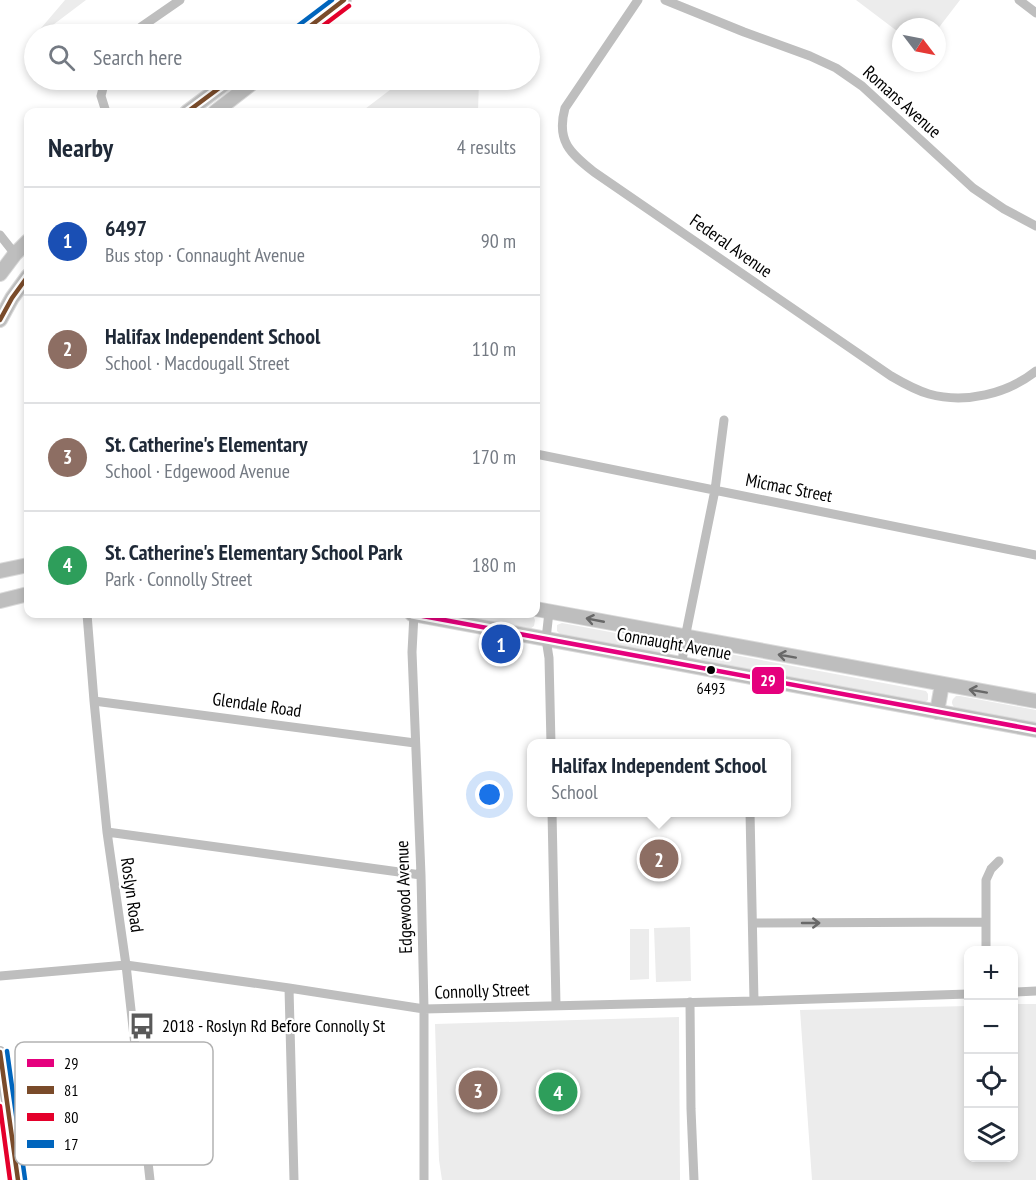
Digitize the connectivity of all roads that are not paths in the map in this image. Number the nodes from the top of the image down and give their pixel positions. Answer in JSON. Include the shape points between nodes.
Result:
{"nodes":[{"id":1,"x":180,"y":0,"type":"edge"},
{"id":2,"x":344,"y":0,"type":"edge"},
{"id":3,"x":638,"y":0,"type":"edge"},
{"id":4,"x":665,"y":0,"type":"edge"},
{"id":5,"x":1018,"y":0,"type":"edge"},
{"id":6,"x":1036,"y":13,"type":"edge"},
{"id":7,"x":145,"y":24,"type":"edge"},
{"id":8,"x":313,"y":24,"type":"edge"},
{"id":9,"x":102,"y":90,"type":"edge"},
{"id":10,"x":217,"y":90,"type":"edge"},
{"id":11,"x":243,"y":90,"type":"edge"},
{"id":12,"x":105,"y":108,"type":"edge"},
{"id":13,"x":192,"y":108,"type":"edge"},
{"id":14,"x":220,"y":108,"type":"edge"},
{"id":15,"x":1036,"y":226,"type":"edge"},
{"id":16,"x":0,"y":236,"type":"edge"},
{"id":17,"x":24,"y":245,"type":"edge"},
{"id":18,"x":15,"y":255,"type":"junction"},
{"id":19,"x":0,"y":274,"type":"edge"},
{"id":20,"x":24,"y":283,"type":"edge"},
{"id":21,"x":12,"y":298,"type":"junction"},
{"id":22,"x":0,"y":312,"type":"edge"},
{"id":23,"x":0,"y":320,"type":"edge"},
{"id":24,"x":1036,"y":371,"type":"edge"},
{"id":25,"x":724,"y":420,"type":"dead end"},
{"id":26,"x":540,"y":455,"type":"edge"},
{"id":27,"x":715,"y":490,"type":"junction"},
{"id":28,"x":1036,"y":555,"type":"edge"},
{"id":29,"x":24,"y":566,"type":"edge"},
{"id":30,"x":0,"y":571,"type":"edge"},
{"id":31,"x":24,"y":595,"type":"edge"},
{"id":32,"x":0,"y":601,"type":"edge"},
{"id":33,"x":542,"y":610,"type":"edge"},
{"id":34,"x":87,"y":618,"type":"edge"},
{"id":35,"x":414,"y":618,"type":"edge"},
{"id":36,"x":435,"y":618,"type":"edge"},
{"id":37,"x":685,"y":638,"type":"junction"},
{"id":38,"x":546,"y":639,"type":"junction"},
{"id":39,"x":682,"y":663,"type":"junction"},
{"id":40,"x":942,"y":684,"type":"junction"},
{"id":41,"x":94,"y":700,"type":"junction"},
{"id":42,"x":1036,"y":701,"type":"edge"},
{"id":43,"x":937,"y":712,"type":"junction"},
{"id":44,"x":1036,"y":730,"type":"edge"},
{"id":45,"x":551,"y":739,"type":"edge"},
{"id":46,"x":415,"y":743,"type":"junction"},
{"id":47,"x":552,"y":817,"type":"edge"},
{"id":48,"x":750,"y":817,"type":"edge"},
{"id":49,"x":106,"y":832,"type":"junction"},
{"id":50,"x":999,"y":861,"type":"dead end"},
{"id":51,"x":421,"y":875,"type":"junction"},
{"id":52,"x":985,"y":922,"type":"junction"},
{"id":53,"x":753,"y":923,"type":"junction"},
{"id":54,"x":986,"y":946,"type":"edge"},
{"id":55,"x":126,"y":966,"type":"junction"},
{"id":56,"x":0,"y":976,"type":"edge"},
{"id":57,"x":289,"y":988,"type":"junction"},
{"id":58,"x":1036,"y":991,"type":"edge"},
{"id":59,"x":1018,"y":992,"type":"edge"},
{"id":60,"x":964,"y":994,"type":"edge"},
{"id":61,"x":754,"y":1001,"type":"junction"},
{"id":62,"x":690,"y":1002,"type":"junction"},
{"id":63,"x":556,"y":1005,"type":"junction"},
{"id":64,"x":424,"y":1009,"type":"junction"},
{"id":65,"x":135,"y":1042,"type":"edge"},
{"id":66,"x":0,"y":1052,"type":"edge"},
{"id":67,"x":15,"y":1159,"type":"edge"},
{"id":68,"x":16,"y":1165,"type":"edge"},
{"id":69,"x":148,"y":1165,"type":"edge"},
{"id":70,"x":18,"y":1180,"type":"edge"},
{"id":71,"x":150,"y":1180,"type":"edge"},
{"id":72,"x":294,"y":1180,"type":"edge"},
{"id":73,"x":424,"y":1180,"type":"edge"},
{"id":74,"x":694,"y":1180,"type":"edge"}],
"edges":[{"from":1,"to":7,"type":"street"},
{"from":2,"to":8,"type":"main road"},
{"from":3,"to":24,"type":"street","name":"Federal Avenue","via":[[565,108],[563,134],[574,157],[914,389],[948,398],[981,396],[1008,388]]},
{"from":4,"to":15,"type":"street","name":"Romans Avenue","via":[[836,68],[862,86],[973,188]]},
{"from":5,"to":6,"type":"street"},
{"from":9,"to":12,"type":"street"},
{"from":10,"to":13,"type":"main road"},
{"from":11,"to":14,"type":"main road"},
{"from":16,"to":18,"type":"street"},
{"from":17,"to":18,"type":"main road"},
{"from":18,"to":19,"type":"main road"},
{"from":20,"to":21,"type":"main road"},
{"from":21,"to":22,"type":"main road"},
{"from":21,"to":23,"type":"main road"},
{"from":25,"to":27,"type":"street"},
{"from":26,"to":27,"type":"street","name":"Micmac Street"},
{"from":27,"to":28,"type":"street","name":"Micmac Street"},
{"from":27,"to":37,"type":"street"},
{"from":29,"to":30,"type":"main road"},
{"from":31,"to":32,"type":"main road"},
{"from":37,"to":33,"type":"main road","name":"Connaught Avenue","one_way":true},
{"from":33,"to":38,"type":"street"},
{"from":34,"to":41,"type":"street","name":"Roslyn Road"},
{"from":35,"to":46,"type":"street","name":"Edgewood Avenue"},
{"from":36,"to":38,"type":"main road","name":"Connaught Avenue"},
{"from":37,"to":39,"type":"street"},
{"from":40,"to":37,"type":"main road","name":"Connaught Avenue","one_way":true},
{"from":38,"to":39,"type":"main road","name":"Connaught Avenue"},
{"from":38,"to":45,"type":"street"},
{"from":39,"to":43,"type":"main road","name":"Connaught Avenue"},
{"from":42,"to":40,"type":"main road","name":"Connaught Avenue","one_way":true},
{"from":40,"to":43,"type":"main road"},
{"from":41,"to":46,"type":"street","name":"Glendale Road"},
{"from":41,"to":49,"type":"street","name":"Roslyn Road"},
{"from":43,"to":44,"type":"main road","name":"Connaught Avenue"},
{"from":46,"to":51,"type":"street","name":"Edgewood Avenue"},
{"from":47,"to":63,"type":"street"},
{"from":48,"to":53,"type":"street"},
{"from":49,"to":51,"type":"street"},
{"from":49,"to":55,"type":"street","name":"Roslyn Road"},
{"from":50,"to":52,"type":"street","via":[[986,880]]},
{"from":51,"to":64,"type":"street","name":"Edgewood Avenue"},
{"from":53,"to":52,"type":"street","one_way":true},
{"from":52,"to":54,"type":"street"},
{"from":53,"to":61,"type":"street"},
{"from":55,"to":56,"type":"street","name":"Connolly Street"},
{"from":55,"to":57,"type":"street","name":"Connolly Street"},
{"from":55,"to":65,"type":"street","name":"Roslyn Road"},
{"from":57,"to":64,"type":"street","name":"Connolly Street"},
{"from":57,"to":72,"type":"street"},
{"from":58,"to":59,"type":"street"},
{"from":60,"to":61,"type":"street","name":"Connolly Street"},
{"from":61,"to":62,"type":"street","name":"Connolly Street"},
{"from":62,"to":63,"type":"street","name":"Connolly Street"},
{"from":62,"to":74,"type":"street"},
{"from":63,"to":64,"type":"street","name":"Connolly Street"},
{"from":64,"to":73,"type":"street","name":"Edgewood Avenue"},
{"from":66,"to":67,"type":"main road"},
{"from":68,"to":70,"type":"main road"},
{"from":69,"to":71,"type":"street","name":"Roslyn Road"}]}
